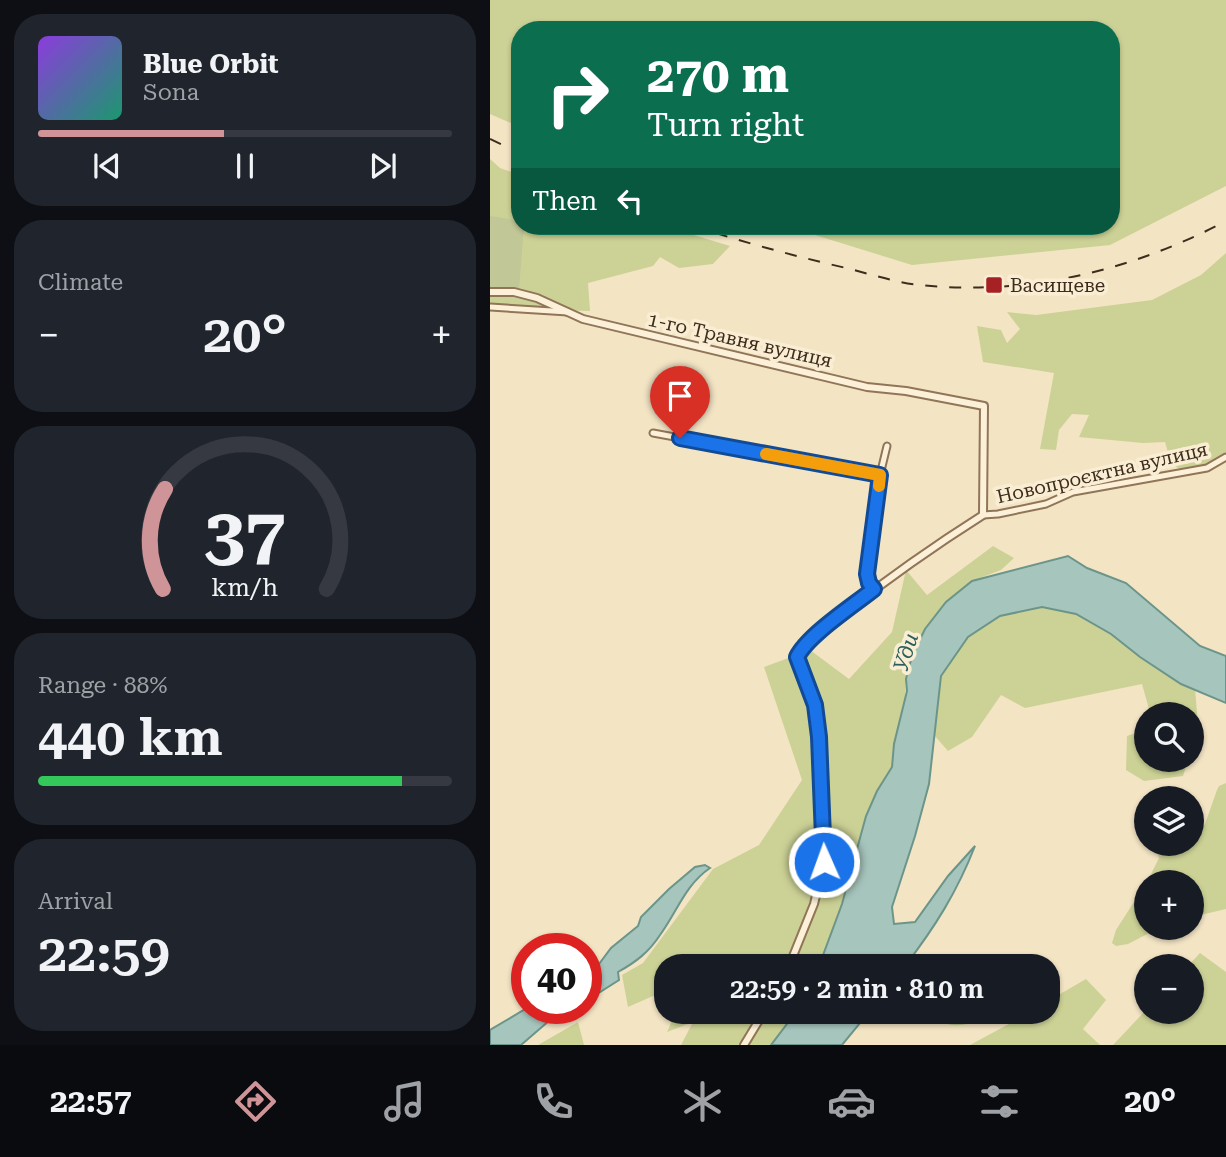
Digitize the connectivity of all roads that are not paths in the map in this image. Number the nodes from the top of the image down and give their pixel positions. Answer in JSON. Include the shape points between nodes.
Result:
{"nodes":[{"id":1,"x":490,"y":292,"type":"edge"},
{"id":2,"x":490,"y":307,"type":"edge"},
{"id":3,"x":571,"y":313,"type":"junction"},
{"id":4,"x":653,"y":433,"type":"dead end"},
{"id":5,"x":887,"y":446,"type":"dead end"},
{"id":6,"x":1226,"y":457,"type":"edge"},
{"id":7,"x":880,"y":475,"type":"junction"},
{"id":8,"x":983,"y":515,"type":"junction"},
{"id":9,"x":874,"y":589,"type":"junction"},
{"id":10,"x":794,"y":954,"type":"edge"},
{"id":11,"x":757,"y":1024,"type":"edge"},
{"id":12,"x":744,"y":1045,"type":"edge"}],
"edges":[{"from":1,"to":3,"type":"street","via":[[537,298]]},
{"from":2,"to":3,"type":"street","name":"1-го Травня вулиця"},
{"from":3,"to":8,"type":"street","name":"1-го Травня вулиця","via":[[867,387],[984,406]]},
{"from":4,"to":7,"type":"street"},
{"from":5,"to":7,"type":"street"},
{"from":6,"to":8,"type":"street","name":"Новопроєктна вулиця","via":[[1208,468],[1073,492],[1046,504]]},
{"from":7,"to":9,"type":"street","via":[[867,574]]},
{"from":8,"to":9,"type":"street"},
{"from":9,"to":10,"type":"street","via":[[797,657],[818,726],[824,862],[814,904]]},
{"from":11,"to":12,"type":"street"}]}
